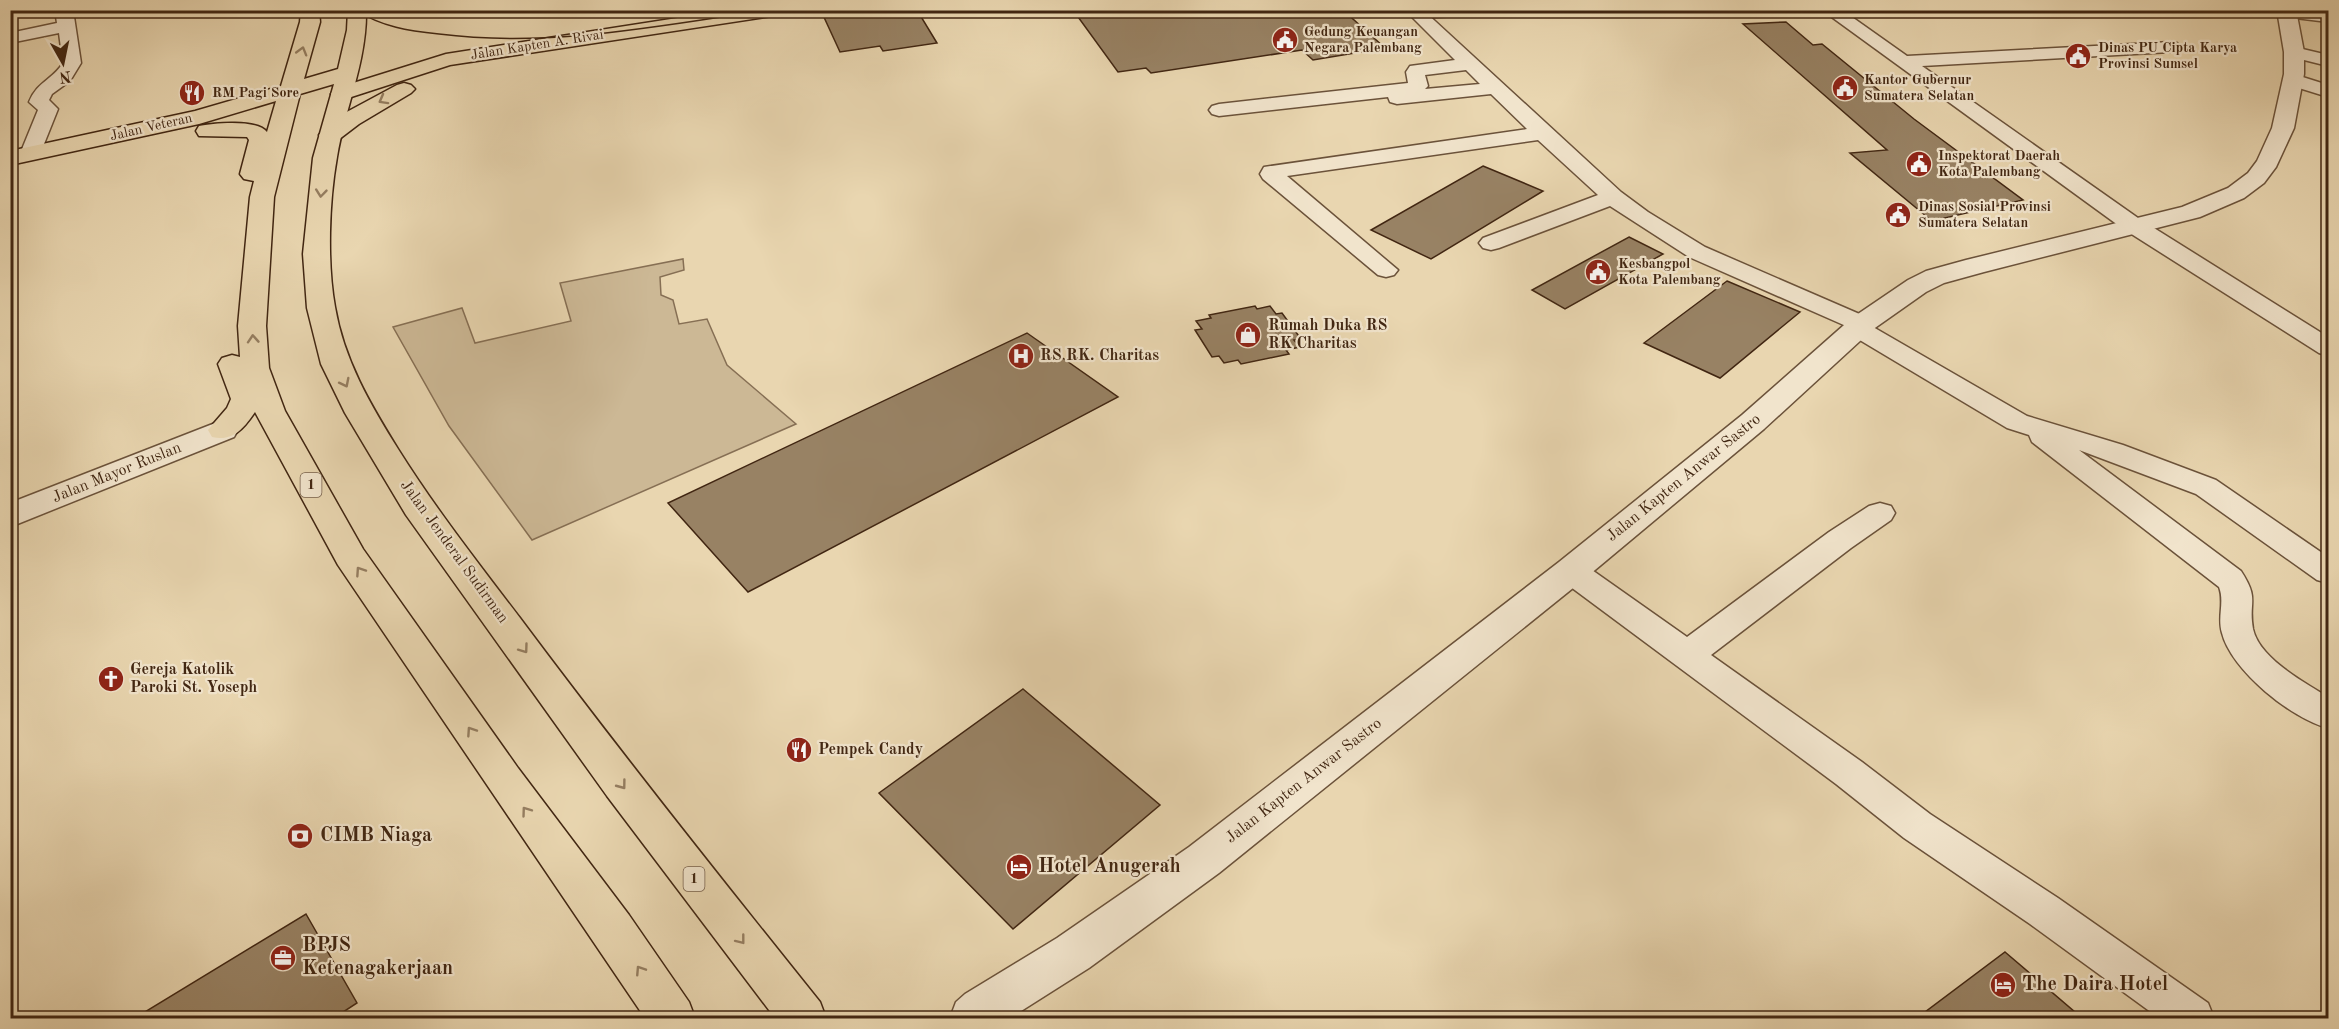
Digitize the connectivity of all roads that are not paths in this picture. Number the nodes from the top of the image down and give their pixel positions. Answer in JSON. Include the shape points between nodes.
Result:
{"nodes":[{"id":1,"x":310,"y":10,"type":"edge"},
{"id":2,"x":357,"y":10,"type":"edge"},
{"id":3,"x":683,"y":10,"type":"edge"},
{"id":4,"x":772,"y":10,"type":"edge"},
{"id":5,"x":1413,"y":10,"type":"edge"},
{"id":6,"x":1830,"y":10,"type":"edge"},
{"id":7,"x":2287,"y":11,"type":"edge"},
{"id":8,"x":2328,"y":17,"type":"edge"},
{"id":9,"x":65,"y":18,"type":"edge"},
{"id":10,"x":10,"y":38,"type":"edge"},
{"id":11,"x":2171,"y":47,"type":"dead end"},
{"id":12,"x":515,"y":48,"type":"junction"},
{"id":13,"x":2328,"y":61,"type":"edge"},
{"id":14,"x":1903,"y":62,"type":"junction"},
{"id":15,"x":1471,"y":64,"type":"junction"},
{"id":16,"x":2293,"y":66,"type":"junction"},
{"id":17,"x":348,"y":73,"type":"junction"},
{"id":18,"x":1495,"y":88,"type":"junction"},
{"id":19,"x":2328,"y":91,"type":"edge"},
{"id":20,"x":342,"y":94,"type":"junction"},
{"id":21,"x":288,"y":100,"type":"junction"},
{"id":22,"x":1219,"y":110,"type":"dead end"},
{"id":23,"x":1274,"y":112,"type":"dead end"},
{"id":24,"x":207,"y":131,"type":"junction"},
{"id":25,"x":1543,"y":133,"type":"junction"},
{"id":26,"x":330,"y":135,"type":"junction"},
{"id":27,"x":20,"y":156,"type":"edge"},
{"id":28,"x":10,"y":174,"type":"edge"},
{"id":29,"x":1613,"y":197,"type":"junction"},
{"id":30,"x":2137,"y":227,"type":"junction"},
{"id":31,"x":1491,"y":243,"type":"dead end"},
{"id":32,"x":1386,"y":270,"type":"dead end"},
{"id":33,"x":1859,"y":326,"type":"junction"},
{"id":34,"x":2328,"y":348,"type":"edge"},
{"id":35,"x":2030,"y":427,"type":"junction"},
{"id":36,"x":223,"y":430,"type":"junction"},
{"id":37,"x":283,"y":433,"type":"junction"},
{"id":38,"x":1880,"y":513,"type":"dead end"},
{"id":39,"x":10,"y":516,"type":"edge"},
{"id":40,"x":1571,"y":571,"type":"junction"},
{"id":41,"x":2328,"y":572,"type":"edge"},
{"id":42,"x":1687,"y":655,"type":"junction"},
{"id":43,"x":2328,"y":714,"type":"edge"},
{"id":44,"x":1013,"y":1003,"type":"edge"},
{"id":45,"x":672,"y":1018,"type":"edge"},
{"id":46,"x":803,"y":1018,"type":"edge"},
{"id":47,"x":974,"y":1018,"type":"edge"},
{"id":48,"x":2193,"y":1018,"type":"edge"}],
"edges":[{"from":21,"to":1,"type":"main road","number":"1","one_way":true},
{"from":2,"to":17,"type":"main road","name":"Jalan Jenderal Sudirman","number":"1"},
{"from":3,"to":17,"type":"main road","name":"Jalan Kapten A. Rivai","via":[[432,47]]},
{"from":4,"to":12,"type":"main road","name":"Jalan Kapten A. Rivai"},
{"from":5,"to":15,"type":"street"},
{"from":6,"to":14,"type":"street"},
{"from":7,"to":8,"type":"street"},
{"from":7,"to":16,"type":"street","name":"Jalan Kapten Anwar Sastro"},
{"from":9,"to":10,"type":"street"},
{"from":9,"to":27,"type":"street","via":[[72,63],[63,77],[43,91],[39,102],[48,108]]},
{"from":11,"to":14,"type":"street"},
{"from":12,"to":20,"type":"main road","name":"Jalan Kapten A. Rivai","via":[[446,60]]},
{"from":12,"to":26,"type":"main road","one_way":true,"via":[[416,83]]},
{"from":13,"to":16,"type":"street"},
{"from":14,"to":30,"type":"street"},
{"from":15,"to":18,"type":"street"},
{"from":15,"to":22,"type":"street","via":[[1417,70],[1416,88]]},
{"from":16,"to":19,"type":"street"},
{"from":16,"to":30,"type":"street","name":"Jalan Kapten Anwar Sastro","via":[[2283,128],[2256,178],[2214,203]]},
{"from":17,"to":20,"type":"main road","name":"Jalan Jenderal Sudirman","number":"1"},
{"from":17,"to":21,"type":"main road","name":"Jalan Kapten A. Rivai"},
{"from":18,"to":23,"type":"street"},
{"from":18,"to":25,"type":"street"},
{"from":20,"to":21,"type":"main road","name":"Jalan Kapten A. Rivai"},
{"from":20,"to":26,"type":"main road","name":"Jalan Jenderal Sudirman","number":"1"},
{"from":21,"to":24,"type":"main road","name":"Jalan Veteran"},
{"from":21,"to":27,"type":"main road","name":"Jalan Veteran"},
{"from":37,"to":21,"type":"main road","number":"1","one_way":true,"via":[[270,411],[255,368],[252,326],[262,197]]},
{"from":24,"to":28,"type":"main road","name":"Jalan Veteran"},
{"from":24,"to":36,"type":"main road","via":[[247,130],[256,133],[260,141],[231,324],[232,364],[246,399]]},
{"from":25,"to":29,"type":"street"},
{"from":25,"to":32,"type":"street","via":[[1272,172],[1287,190]]},
{"from":26,"to":46,"type":"main road","name":"Jalan Jenderal Sudirman","number":"1","one_way":true,"via":[[316,254],[321,308],[335,364],[360,413],[418,507],[621,784]]},
{"from":29,"to":31,"type":"street"},
{"from":29,"to":33,"type":"street","via":[[1697,252]]},
{"from":30,"to":33,"type":"street","name":"Jalan Kapten Anwar Sastro","via":[[1935,277]]},
{"from":30,"to":34,"type":"street"},
{"from":33,"to":35,"type":"street","via":[[1988,407]]},
{"from":33,"to":40,"type":"street","name":"Jalan Kapten Anwar Sastro","via":[[1753,422]]},
{"from":35,"to":41,"type":"street","via":[[2113,451],[2196,482],[2218,493]]},
{"from":35,"to":43,"type":"street","via":[[2230,579],[2240,597],[2237,629],[2250,655],[2272,676]]},
{"from":36,"to":37,"type":"main road","via":[[266,426]]},
{"from":36,"to":39,"type":"street","name":"Jalan Mayor Ruslan"},
{"from":45,"to":37,"type":"main road","number":"1","one_way":true,"via":[[350,556]]},
{"from":38,"to":42,"type":"street"},
{"from":40,"to":42,"type":"street"},
{"from":40,"to":44,"type":"street","name":"Jalan Kapten Anwar Sastro","via":[[1203,860],[1073,953]]},
{"from":42,"to":48,"type":"street","via":[[1917,826]]},
{"from":44,"to":47,"type":"street","name":"Jalan Kapten Anwar Sastro","via":[[982,1010]]}]}
